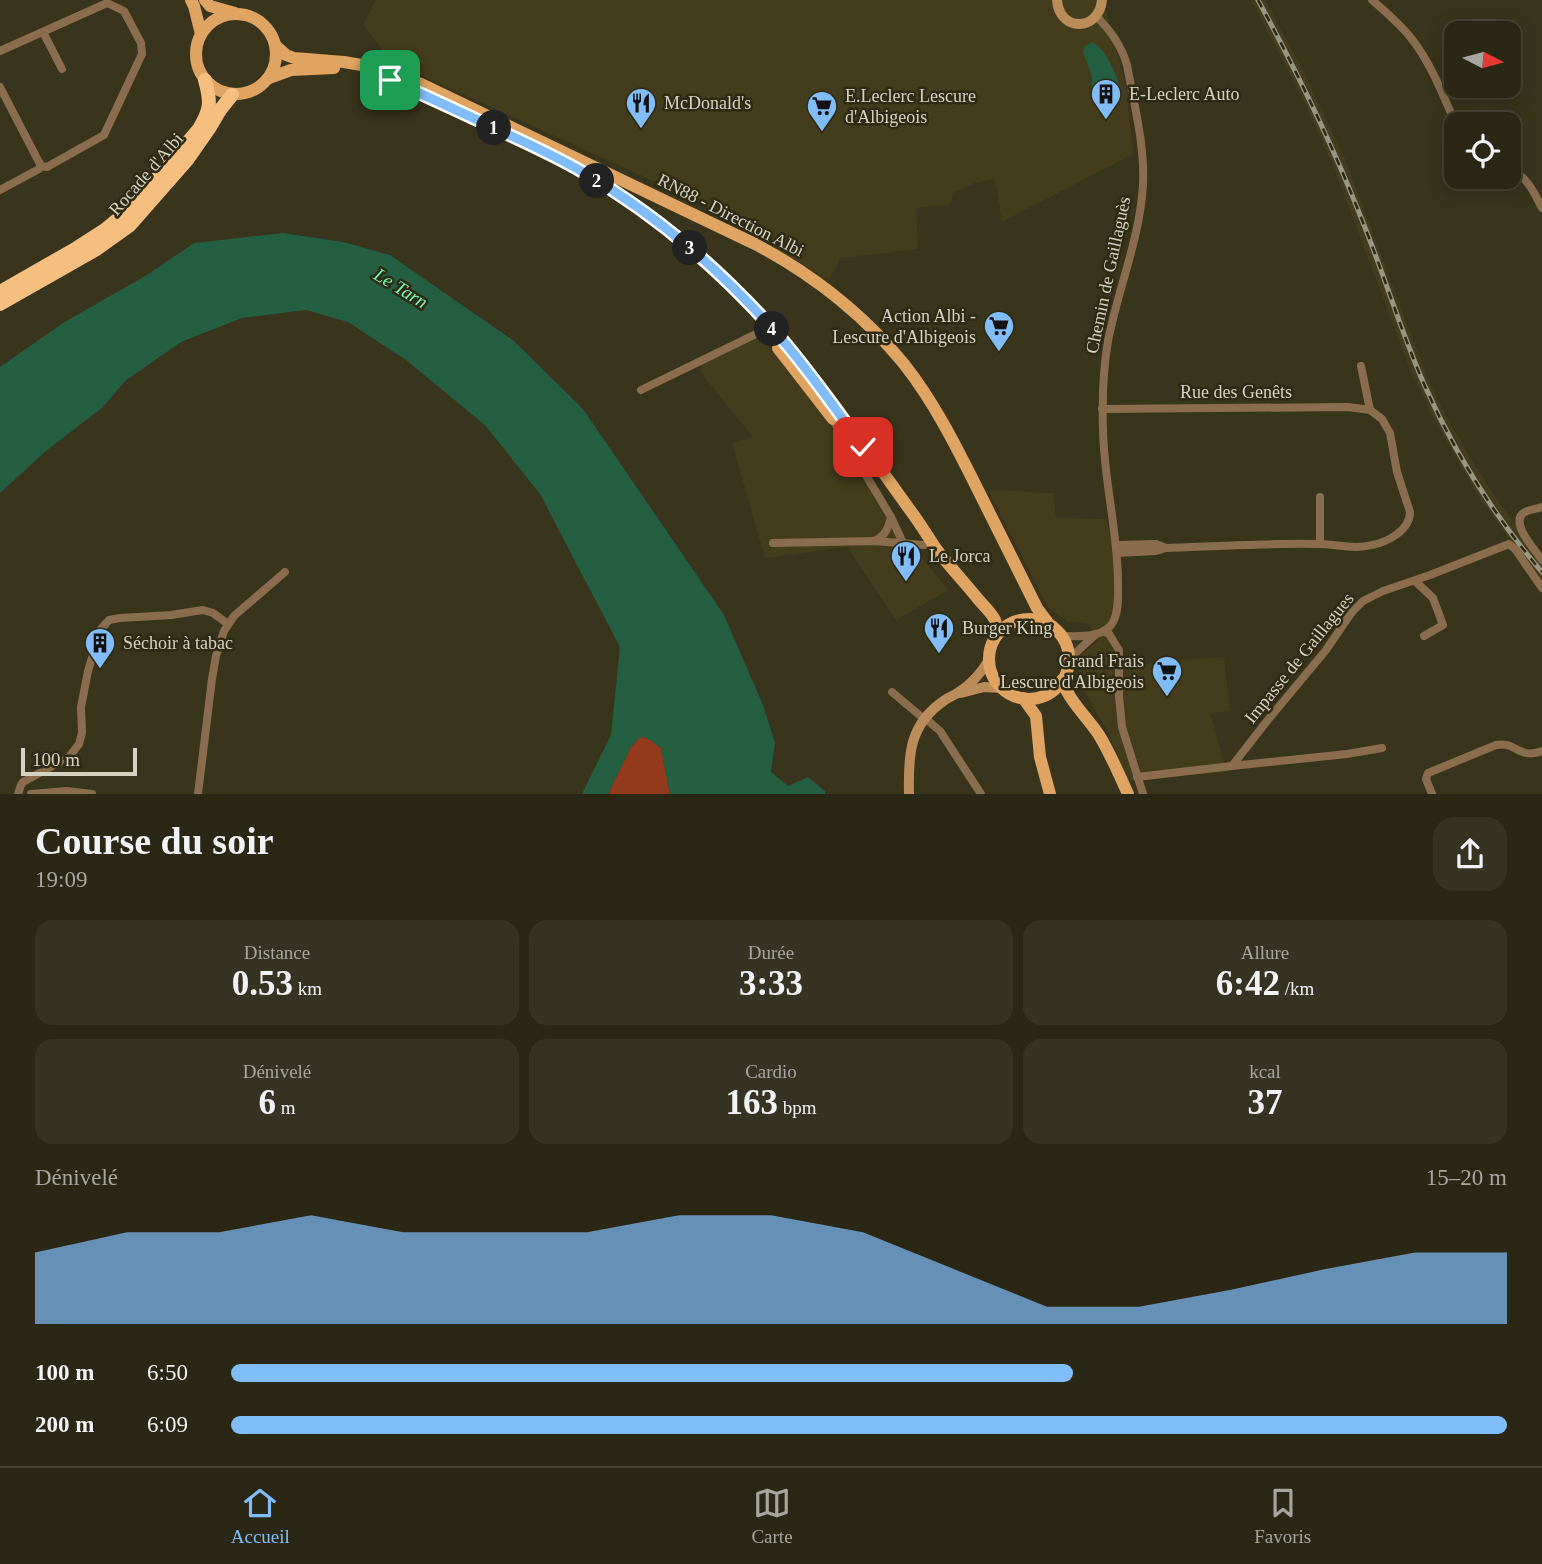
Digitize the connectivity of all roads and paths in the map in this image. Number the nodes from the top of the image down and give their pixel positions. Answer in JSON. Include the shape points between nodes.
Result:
{"nodes":[{"id":1,"x":191,"y":0,"type":"edge"},
{"id":2,"x":205,"y":0,"type":"edge"},
{"id":3,"x":1057,"y":0,"type":"edge"},
{"id":4,"x":1102,"y":0,"type":"edge"},
{"id":5,"x":1372,"y":0,"type":"edge"},
{"id":6,"x":236,"y":13,"type":"junction"},
{"id":7,"x":1096,"y":16,"type":"junction"},
{"id":8,"x":43,"y":32,"type":"junction"},
{"id":9,"x":201,"y":34,"type":"junction"},
{"id":10,"x":276,"y":46,"type":"junction"},
{"id":11,"x":0,"y":51,"type":"edge"},
{"id":12,"x":62,"y":69,"type":"dead end"},
{"id":13,"x":269,"y":78,"type":"junction"},
{"id":14,"x":205,"y":80,"type":"junction"},
{"id":15,"x":1,"y":94,"type":"edge"},
{"id":16,"x":232,"y":94,"type":"junction"},
{"id":17,"x":1450,"y":112,"type":"edge"},
{"id":18,"x":555,"y":157,"type":"junction"},
{"id":19,"x":41,"y":166,"type":"junction"},
{"id":20,"x":1521,"y":174,"type":"edge"},
{"id":21,"x":0,"y":190,"type":"edge"},
{"id":22,"x":1542,"y":208,"type":"edge"},
{"id":23,"x":0,"y":292,"type":"edge"},
{"id":24,"x":0,"y":304,"type":"edge"},
{"id":25,"x":764,"y":330,"type":"junction"},
{"id":26,"x":1361,"y":366,"type":"dead end"},
{"id":27,"x":642,"y":390,"type":"dead end"},
{"id":28,"x":1102,"y":409,"type":"junction"},
{"id":29,"x":1370,"y":410,"type":"junction"},
{"id":30,"x":831,"y":417,"type":"junction"},
{"id":31,"x":1320,"y":497,"type":"dead end"},
{"id":32,"x":1542,"y":507,"type":"edge"},
{"id":33,"x":891,"y":517,"type":"junction"},
{"id":34,"x":874,"y":541,"type":"junction"},
{"id":35,"x":773,"y":543,"type":"dead end"},
{"id":36,"x":903,"y":543,"type":"junction"},
{"id":37,"x":1320,"y":544,"type":"junction"},
{"id":38,"x":924,"y":545,"type":"junction"},
{"id":39,"x":1117,"y":549,"type":"junction"},
{"id":40,"x":1542,"y":560,"type":"edge"},
{"id":41,"x":285,"y":572,"type":"dead end"},
{"id":42,"x":1415,"y":581,"type":"junction"},
{"id":43,"x":1542,"y":588,"type":"edge"},
{"id":44,"x":981,"y":602,"type":"junction"},
{"id":45,"x":228,"y":624,"type":"junction"},
{"id":46,"x":1049,"y":624,"type":"junction"},
{"id":47,"x":1100,"y":633,"type":"junction"},
{"id":48,"x":996,"y":636,"type":"junction"},
{"id":49,"x":1062,"y":636,"type":"junction"},
{"id":50,"x":1424,"y":636,"type":"dead end"},
{"id":51,"x":1069,"y":659,"type":"junction"},
{"id":52,"x":989,"y":660,"type":"junction"},
{"id":53,"x":1062,"y":680,"type":"junction"},
{"id":54,"x":1002,"y":688,"type":"junction"},
{"id":55,"x":892,"y":692,"type":"dead end"},
{"id":56,"x":958,"y":693,"type":"junction"},
{"id":57,"x":1023,"y":698,"type":"junction"},
{"id":58,"x":924,"y":718,"type":"junction"},
{"id":59,"x":1382,"y":748,"type":"dead end"},
{"id":60,"x":1542,"y":751,"type":"edge"},
{"id":61,"x":1232,"y":766,"type":"junction"},
{"id":62,"x":1137,"y":777,"type":"junction"},
{"id":63,"x":18,"y":794,"type":"edge"},
{"id":64,"x":32,"y":794,"type":"edge"},
{"id":65,"x":92,"y":794,"type":"edge"},
{"id":66,"x":198,"y":794,"type":"edge"},
{"id":67,"x":909,"y":794,"type":"edge"},
{"id":68,"x":981,"y":794,"type":"edge"},
{"id":69,"x":1050,"y":794,"type":"edge"},
{"id":70,"x":1128,"y":794,"type":"edge"},
{"id":71,"x":1143,"y":794,"type":"edge"},
{"id":72,"x":1432,"y":794,"type":"edge"}],
"edges":[{"from":1,"to":9,"type":"main road"},
{"from":2,"to":6,"type":"main road","via":[[210,6]]},
{"from":3,"to":7,"type":"street","via":[[1069,22],[1082,24]]},
{"from":4,"to":7,"type":"street"},
{"from":5,"to":17,"type":"street","via":[[1412,39]]},
{"from":6,"to":9,"type":"main road","via":[[215,19]]},
{"from":6,"to":10,"type":"main road","via":[[266,26]]},
{"from":7,"to":28,"type":"street","name":"Chemin de Gaillaguès","via":[[1114,35],[1128,65],[1143,178],[1138,223],[1109,339]]},
{"from":8,"to":11,"type":"street"},
{"from":8,"to":12,"type":"street"},
{"from":8,"to":19,"type":"street","via":[[107,3],[124,11],[142,54],[104,135],[47,167]]},
{"from":9,"to":14,"type":"main road","via":[[196,58]]},
{"from":10,"to":13,"type":"main road","via":[[275,68]]},
{"from":10,"to":46,"type":"main road","name":"RN88 - Direction Albi","via":[[294,58],[373,67],[421,84],[803,272],[867,325],[930,401]]},
{"from":13,"to":16,"type":"main road","via":[[255,90]]},
{"from":13,"to":18,"type":"main road","via":[[291,70],[319,68],[374,74]]},
{"from":14,"to":16,"type":"main road"},
{"from":14,"to":23,"type":"highway","name":"Rocade d'Albi","via":[[210,96],[206,117],[133,207],[77,248]]},
{"from":15,"to":19,"type":"street"},
{"from":16,"to":24,"type":"highway","name":"Rocade d'Albi","via":[[187,160],[130,225]]},
{"from":18,"to":25,"type":"main road","via":[[690,257]]},
{"from":18,"to":44,"type":"main road","via":[[650,216],[750,303],[815,380],[939,552]]},
{"from":19,"to":21,"type":"street"},
{"from":20,"to":22,"type":"street"},
{"from":25,"to":27,"type":"street"},
{"from":25,"to":30,"type":"main road"},
{"from":26,"to":29,"type":"street"},
{"from":28,"to":29,"type":"street","name":"Rue des Genêts"},
{"from":28,"to":39,"type":"street","name":"Chemin de Gaillaguès"},
{"from":29,"to":37,"type":"street","via":[[1390,433],[1410,519],[1399,533],[1376,545]]},
{"from":30,"to":33,"type":"street"},
{"from":30,"to":38,"type":"main road"},
{"from":31,"to":37,"type":"street"},
{"from":32,"to":40,"type":"street","via":[[1524,512],[1520,523]]},
{"from":33,"to":34,"type":"street","via":[[889,527]]},
{"from":33,"to":36,"type":"street"},
{"from":34,"to":35,"type":"street"},
{"from":34,"to":36,"type":"street"},
{"from":36,"to":38,"type":"street"},
{"from":37,"to":39,"type":"street"},
{"from":38,"to":44,"type":"main road","via":[[953,579]]},
{"from":39,"to":47,"type":"street","name":"Chemin de Gaillaguès","via":[[1118,606],[1114,621]]},
{"from":41,"to":45,"type":"street"},
{"from":42,"to":43,"type":"street","name":"Impasse de Gaillagues","via":[[1509,544]]},
{"from":42,"to":50,"type":"street","via":[[1433,598],[1443,625]]},
{"from":42,"to":61,"type":"street","name":"Impasse de Gaillagues","via":[[1363,601],[1352,612]]},
{"from":44,"to":48,"type":"main road","via":[[995,620]]},
{"from":45,"to":63,"type":"street","via":[[203,610],[109,620],[101,629],[88,671],[79,744],[69,757],[23,782]]},
{"from":45,"to":66,"type":"street","via":[[212,679]]},
{"from":46,"to":48,"type":"main road","via":[[1020,620]]},
{"from":46,"to":49,"type":"main road"},
{"from":47,"to":49,"type":"street"},
{"from":47,"to":51,"type":"street"},
{"from":47,"to":62,"type":"street","via":[[1109,634],[1119,650],[1122,727]]},
{"from":48,"to":52,"type":"main road"},
{"from":49,"to":51,"type":"main road"},
{"from":51,"to":53,"type":"main road"},
{"from":52,"to":54,"type":"main road"},
{"from":52,"to":56,"type":"street","via":[[979,676]]},
{"from":53,"to":57,"type":"main road","via":[[1052,691]]},
{"from":53,"to":70,"type":"main road","via":[[1101,738]]},
{"from":54,"to":56,"type":"street"},
{"from":54,"to":57,"type":"main road"},
{"from":55,"to":58,"type":"street"},
{"from":56,"to":58,"type":"street"},
{"from":57,"to":69,"type":"main road","via":[[1036,716]]},
{"from":58,"to":67,"type":"street","via":[[912,744]]},
{"from":58,"to":68,"type":"street","via":[[940,731]]},
{"from":59,"to":61,"type":"street"},
{"from":60,"to":72,"type":"street","via":[[1528,754],[1496,745],[1428,773]]},
{"from":61,"to":62,"type":"street"},
{"from":62,"to":71,"type":"street"},
{"from":64,"to":65,"type":"street"}]}
